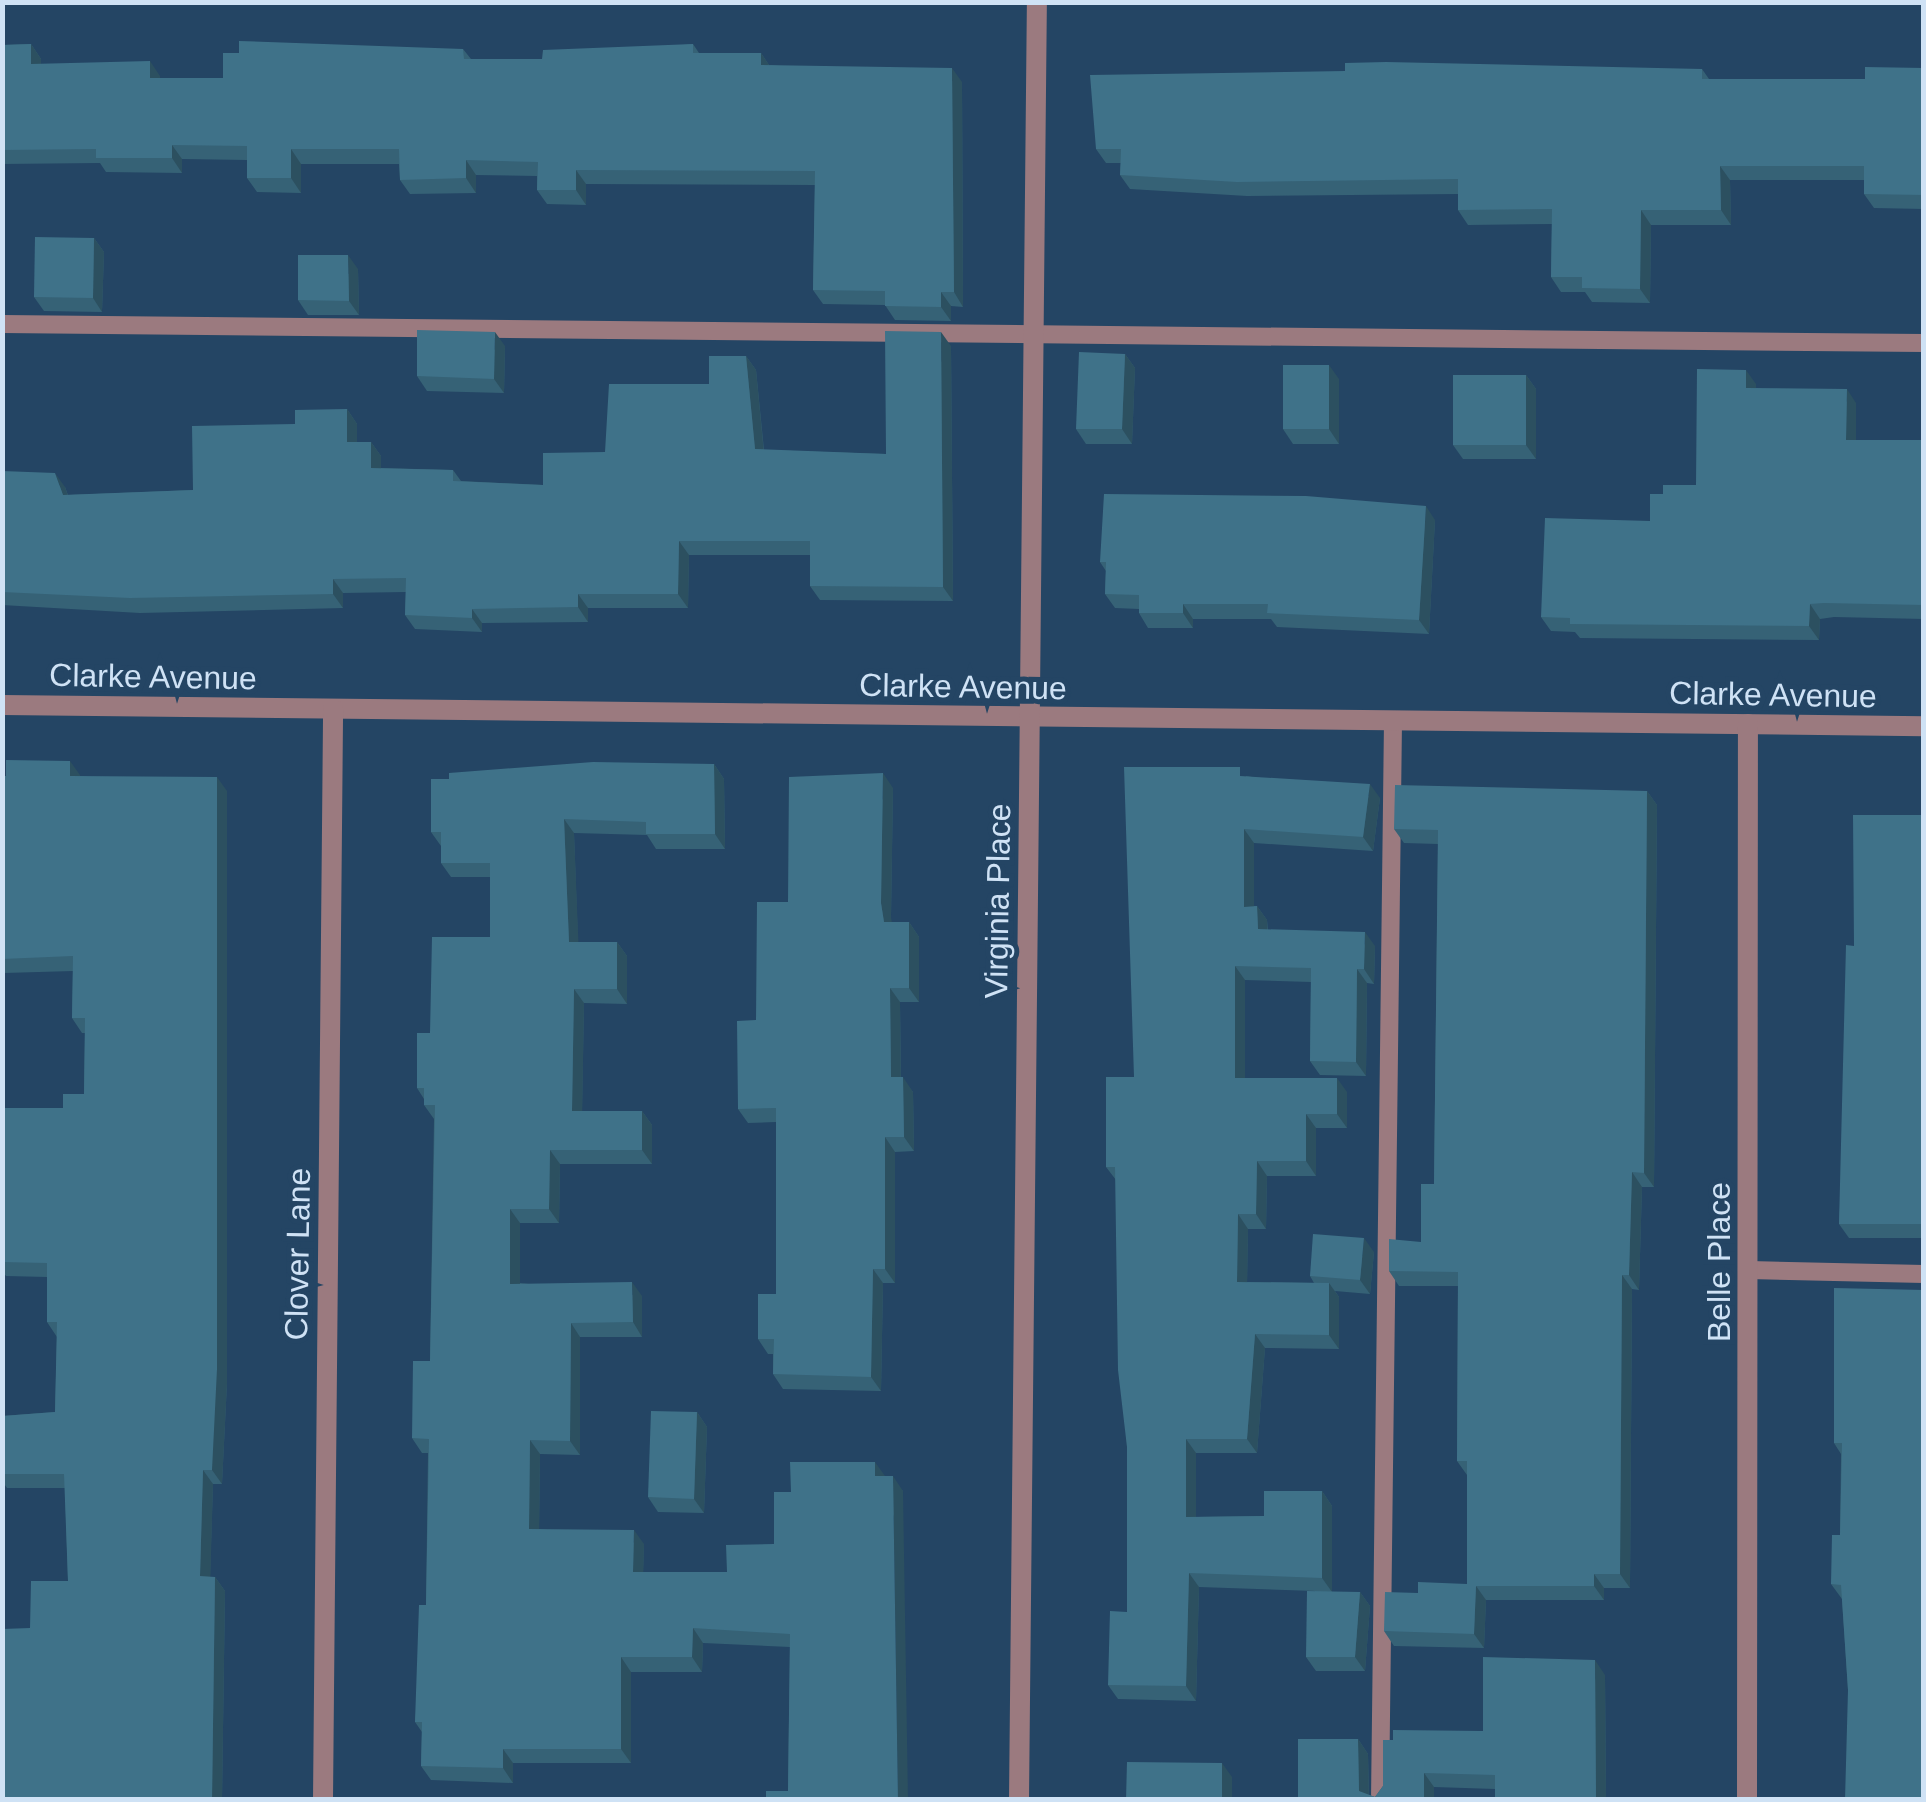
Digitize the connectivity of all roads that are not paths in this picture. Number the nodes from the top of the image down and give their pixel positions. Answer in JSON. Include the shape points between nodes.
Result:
{"nodes":[{"id":1,"x":1037,"y":2,"type":"edge"},
{"id":2,"x":2,"y":324,"type":"edge"},
{"id":3,"x":1034,"y":333,"type":"junction"},
{"id":4,"x":1924,"y":342,"type":"edge"},
{"id":5,"x":2,"y":705,"type":"edge"},
{"id":6,"x":333,"y":710,"type":"junction"},
{"id":7,"x":1031,"y":718,"type":"junction"},
{"id":8,"x":1393,"y":722,"type":"junction"},
{"id":9,"x":1748,"y":724,"type":"junction"},
{"id":10,"x":1924,"y":726,"type":"edge"},
{"id":11,"x":1749,"y":1270,"type":"junction"},
{"id":12,"x":1924,"y":1274,"type":"edge"},
{"id":13,"x":323,"y":1800,"type":"edge"},
{"id":14,"x":1019,"y":1800,"type":"edge"},
{"id":15,"x":1380,"y":1800,"type":"edge"},
{"id":16,"x":1746,"y":1800,"type":"edge"}],
"edges":[{"from":1,"to":3,"type":"street","name":"Virginia Place"},
{"from":2,"to":3,"type":"lane"},
{"from":3,"to":4,"type":"lane"},
{"from":3,"to":7,"type":"street","name":"Virginia Place"},
{"from":5,"to":6,"type":"street","name":"Clarke Avenue"},
{"from":6,"to":7,"type":"street","name":"Clarke Avenue"},
{"from":6,"to":13,"type":"street","name":"Clover Lane"},
{"from":7,"to":8,"type":"street","name":"Clarke Avenue"},
{"from":7,"to":14,"type":"street","name":"Virginia Place"},
{"from":8,"to":9,"type":"street","name":"Clarke Avenue"},
{"from":8,"to":15,"type":"lane"},
{"from":9,"to":10,"type":"street","name":"Clarke Avenue"},
{"from":9,"to":11,"type":"street","name":"Belle Place"},
{"from":11,"to":12,"type":"lane"},
{"from":11,"to":16,"type":"street","name":"Belle Place"}]}
